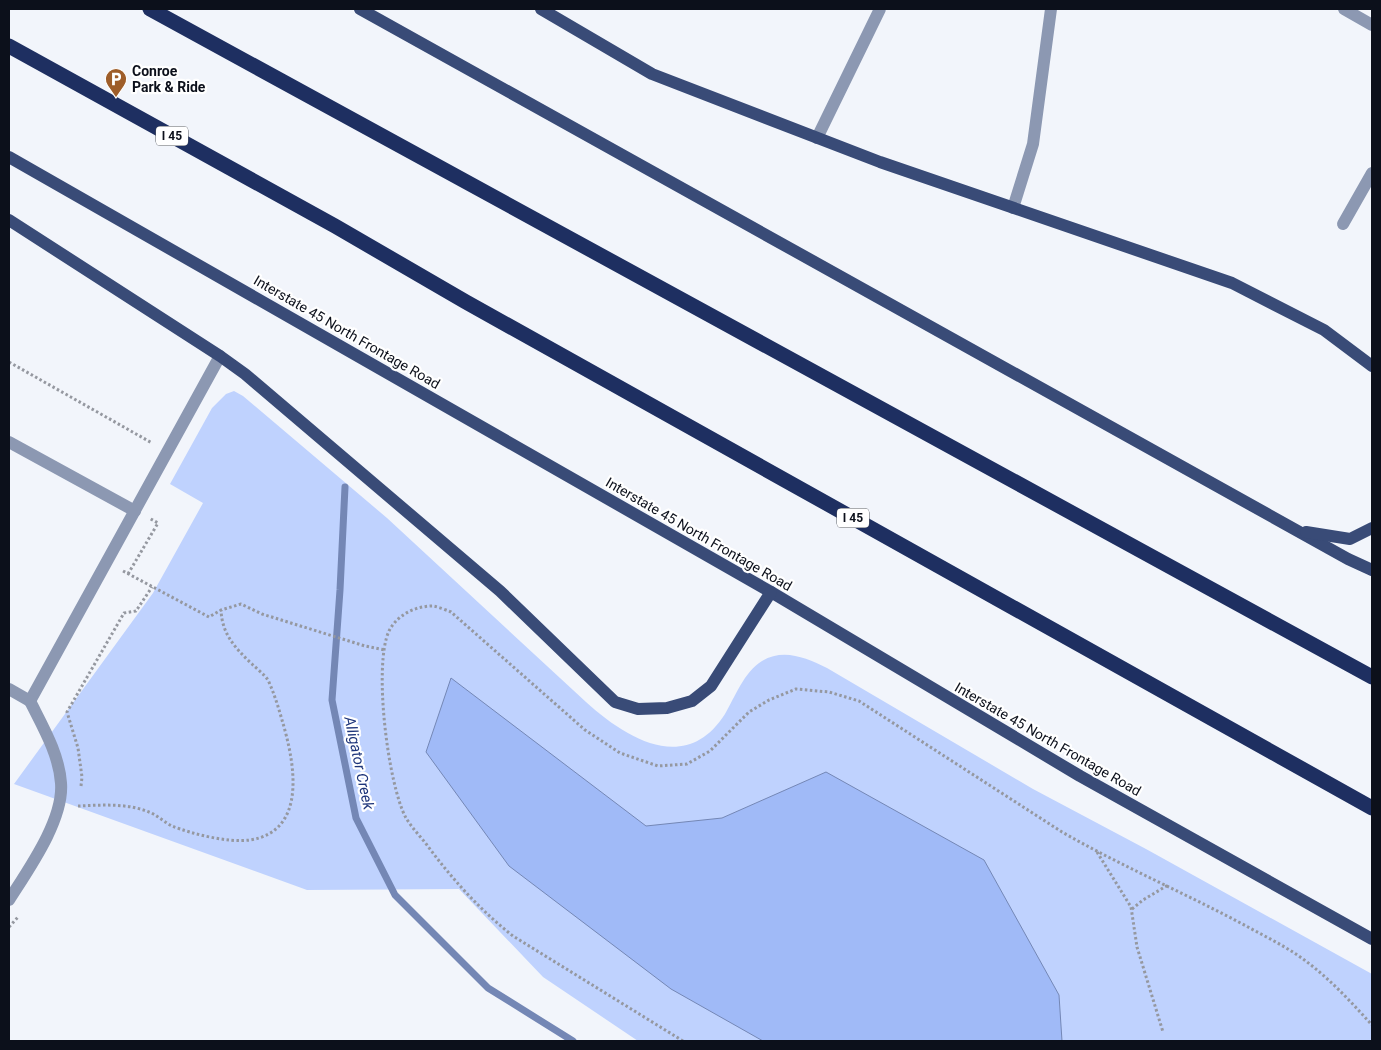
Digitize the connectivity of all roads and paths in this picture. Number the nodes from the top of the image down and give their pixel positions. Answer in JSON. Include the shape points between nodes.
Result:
{"nodes":[{"id":1,"x":150,"y":9,"type":"edge"},
{"id":2,"x":360,"y":9,"type":"edge"},
{"id":3,"x":541,"y":9,"type":"edge"},
{"id":4,"x":880,"y":9,"type":"edge"},
{"id":5,"x":1051,"y":9,"type":"edge"},
{"id":6,"x":1344,"y":9,"type":"edge"},
{"id":7,"x":1372,"y":25,"type":"edge"},
{"id":8,"x":9,"y":46,"type":"edge"},
{"id":9,"x":817,"y":138,"type":"junction"},
{"id":10,"x":9,"y":157,"type":"edge"},
{"id":11,"x":1372,"y":173,"type":"edge"},
{"id":12,"x":1013,"y":208,"type":"junction"},
{"id":13,"x":9,"y":220,"type":"edge"},
{"id":14,"x":1343,"y":224,"type":"dead end"},
{"id":15,"x":220,"y":356,"type":"junction"},
{"id":16,"x":9,"y":362,"type":"edge"},
{"id":17,"x":1372,"y":366,"type":"edge"},
{"id":18,"x":9,"y":442,"type":"edge"},
{"id":19,"x":168,"y":452,"type":"junction"},
{"id":20,"x":135,"y":510,"type":"junction"},
{"id":21,"x":1372,"y":528,"type":"edge"},
{"id":22,"x":1296,"y":530,"type":"junction"},
{"id":23,"x":107,"y":562,"type":"junction"},
{"id":24,"x":1372,"y":570,"type":"edge"},
{"id":25,"x":128,"y":574,"type":"junction"},
{"id":26,"x":152,"y":587,"type":"junction"},
{"id":27,"x":770,"y":592,"type":"junction"},
{"id":28,"x":221,"y":610,"type":"junction"},
{"id":29,"x":385,"y":650,"type":"junction"},
{"id":30,"x":1372,"y":677,"type":"edge"},
{"id":31,"x":9,"y":689,"type":"edge"},
{"id":32,"x":30,"y":701,"type":"junction"},
{"id":33,"x":81,"y":786,"type":"dead end"},
{"id":34,"x":1372,"y":808,"type":"edge"},
{"id":35,"x":76,"y":814,"type":"dead end"},
{"id":36,"x":1097,"y":852,"type":"junction"},
{"id":37,"x":1168,"y":886,"type":"junction"},
{"id":38,"x":9,"y":900,"type":"edge"},
{"id":39,"x":1132,"y":909,"type":"junction"},
{"id":40,"x":21,"y":912,"type":"dead end"},
{"id":41,"x":9,"y":927,"type":"edge"},
{"id":42,"x":1372,"y":939,"type":"edge"},
{"id":43,"x":1372,"y":1025,"type":"edge"},
{"id":44,"x":1163,"y":1032,"type":"dead end"},
{"id":45,"x":683,"y":1041,"type":"edge"}],
"edges":[{"from":1,"to":30,"type":"highway"},
{"from":2,"to":22,"type":"main road"},
{"from":3,"to":9,"type":"main road","via":[[652,74]]},
{"from":4,"to":9,"type":"street"},
{"from":5,"to":12,"type":"street","via":[[1033,144]]},
{"from":6,"to":7,"type":"street"},
{"from":8,"to":34,"type":"highway","number":"I 45"},
{"from":9,"to":12,"type":"main road"},
{"from":10,"to":27,"type":"main road","name":"Interstate 45 North Frontage Road"},
{"from":11,"to":14,"type":"street"},
{"from":12,"to":17,"type":"main road","via":[[1232,284],[1324,330]]},
{"from":13,"to":15,"type":"main road"},
{"from":15,"to":19,"type":"street"},
{"from":15,"to":27,"type":"main road","via":[[253,380],[500,590],[615,702],[638,709],[667,708],[692,701],[711,686]]},
{"from":16,"to":19,"type":"path"},
{"from":18,"to":20,"type":"street"},
{"from":19,"to":20,"type":"street"},
{"from":20,"to":23,"type":"street"},
{"from":20,"to":25,"type":"path","via":[[158,523]]},
{"from":21,"to":22,"type":"main road","via":[[1350,539]]},
{"from":22,"to":24,"type":"main road"},
{"from":23,"to":25,"type":"path"},
{"from":23,"to":32,"type":"street"},
{"from":25,"to":26,"type":"path"},
{"from":26,"to":28,"type":"path","via":[[209,617]]},
{"from":26,"to":33,"type":"path","via":[[136,611],[124,613],[66,712],[78,748]]},
{"from":27,"to":42,"type":"main road","name":"Interstate 45 North Frontage Road","via":[[1080,776]]},
{"from":28,"to":29,"type":"path","via":[[241,604],[262,614]]},
{"from":28,"to":35,"type":"path","via":[[225,632],[242,655],[266,678],[289,743],[293,775],[291,802],[284,822],[271,833],[250,840],[224,840],[171,825],[150,812],[132,807],[78,806]]},
{"from":29,"to":36,"type":"path","via":[[389,632],[399,617],[414,608],[434,606],[451,612],[585,730],[620,753],[658,766],[687,764],[710,751],[749,712],[796,689],[829,692],[859,700],[1035,816]]},
{"from":29,"to":45,"type":"path","via":[[382,664],[384,726],[397,791],[406,818],[437,859],[476,905],[513,936]]},
{"from":31,"to":32,"type":"street"},
{"from":32,"to":38,"type":"street","via":[[50,740],[62,785],[57,816]]},
{"from":36,"to":37,"type":"path"},
{"from":36,"to":39,"type":"path"},
{"from":37,"to":39,"type":"path"},
{"from":37,"to":43,"type":"path","via":[[1272,940],[1307,962]]},
{"from":39,"to":44,"type":"path","via":[[1137,947]]},
{"from":40,"to":41,"type":"path"}]}
